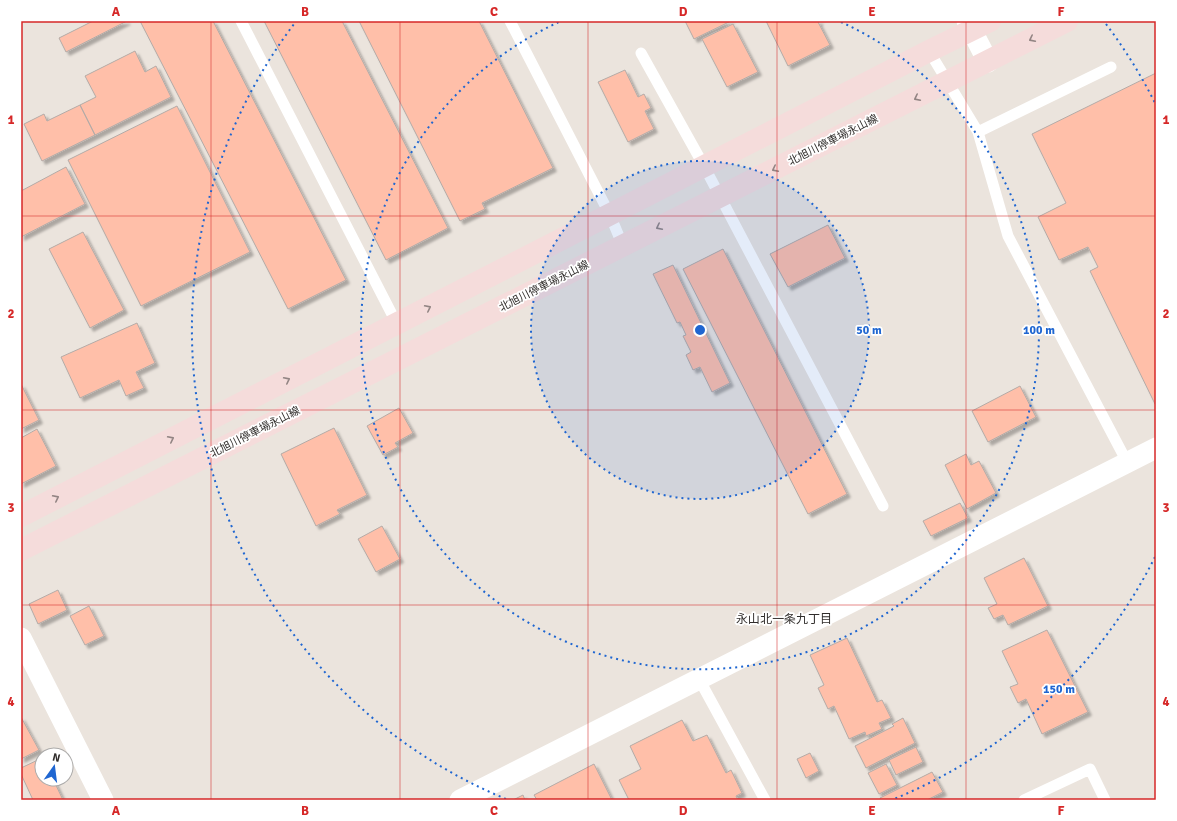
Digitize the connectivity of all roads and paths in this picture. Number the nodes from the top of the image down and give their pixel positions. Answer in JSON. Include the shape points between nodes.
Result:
{"nodes":[{"id":1,"x":241,"y":21,"type":"edge"},
{"id":2,"x":510,"y":21,"type":"edge"},
{"id":3,"x":1067,"y":21,"type":"edge"},
{"id":4,"x":976,"y":24,"type":"edge"},
{"id":5,"x":929,"y":51,"type":"junction"},
{"id":6,"x":641,"y":53,"type":"dead end"},
{"id":7,"x":988,"y":62,"type":"junction"},
{"id":8,"x":1111,"y":68,"type":"dead end"},
{"id":9,"x":947,"y":82,"type":"junction"},
{"id":10,"x":978,"y":132,"type":"junction"},
{"id":11,"x":704,"y":166,"type":"junction"},
{"id":12,"x":720,"y":197,"type":"junction"},
{"id":13,"x":610,"y":215,"type":"junction"},
{"id":14,"x":623,"y":246,"type":"junction"},
{"id":15,"x":397,"y":324,"type":"junction"},
{"id":16,"x":1156,"y":448,"type":"edge"},
{"id":17,"x":1127,"y":462,"type":"junction"},
{"id":18,"x":883,"y":506,"type":"dead end"},
{"id":19,"x":21,"y":516,"type":"edge"},
{"id":20,"x":21,"y":550,"type":"edge"},
{"id":21,"x":21,"y":638,"type":"edge"},
{"id":22,"x":699,"y":679,"type":"junction"},
{"id":23,"x":103,"y":800,"type":"edge"},
{"id":24,"x":460,"y":800,"type":"edge"},
{"id":25,"x":765,"y":800,"type":"edge"},
{"id":26,"x":1024,"y":800,"type":"edge"},
{"id":27,"x":1105,"y":800,"type":"edge"}],
"edges":[{"from":1,"to":15,"type":"lane"},
{"from":2,"to":13,"type":"lane"},
{"from":3,"to":7,"type":"main road","name":"北旭川停車場永山線","one_way":true},
{"from":4,"to":5,"type":"main road"},
{"from":4,"to":7,"type":"street"},
{"from":5,"to":9,"type":"lane"},
{"from":5,"to":11,"type":"main road"},
{"from":6,"to":11,"type":"lane"},
{"from":7,"to":9,"type":"main road","name":"北旭川停車場永山線"},
{"from":8,"to":10,"type":"lane"},
{"from":9,"to":10,"type":"lane"},
{"from":9,"to":12,"type":"main road","name":"北旭川停車場永山線","one_way":true},
{"from":10,"to":17,"type":"lane","via":[[1008,236]]},
{"from":11,"to":12,"type":"lane"},
{"from":11,"to":13,"type":"main road"},
{"from":12,"to":14,"type":"main road","name":"北旭川停車場永山線","one_way":true},
{"from":12,"to":18,"type":"lane"},
{"from":13,"to":14,"type":"lane"},
{"from":15,"to":13,"type":"main road","one_way":true},
{"from":14,"to":20,"type":"main road","name":"北旭川停車場永山線"},
{"from":19,"to":15,"type":"main road","one_way":true},
{"from":16,"to":17,"type":"street"},
{"from":17,"to":22,"type":"street"},
{"from":21,"to":23,"type":"street"},
{"from":22,"to":24,"type":"street"},
{"from":22,"to":25,"type":"lane"},
{"from":26,"to":27,"type":"lane","via":[[1090,769]]}]}
